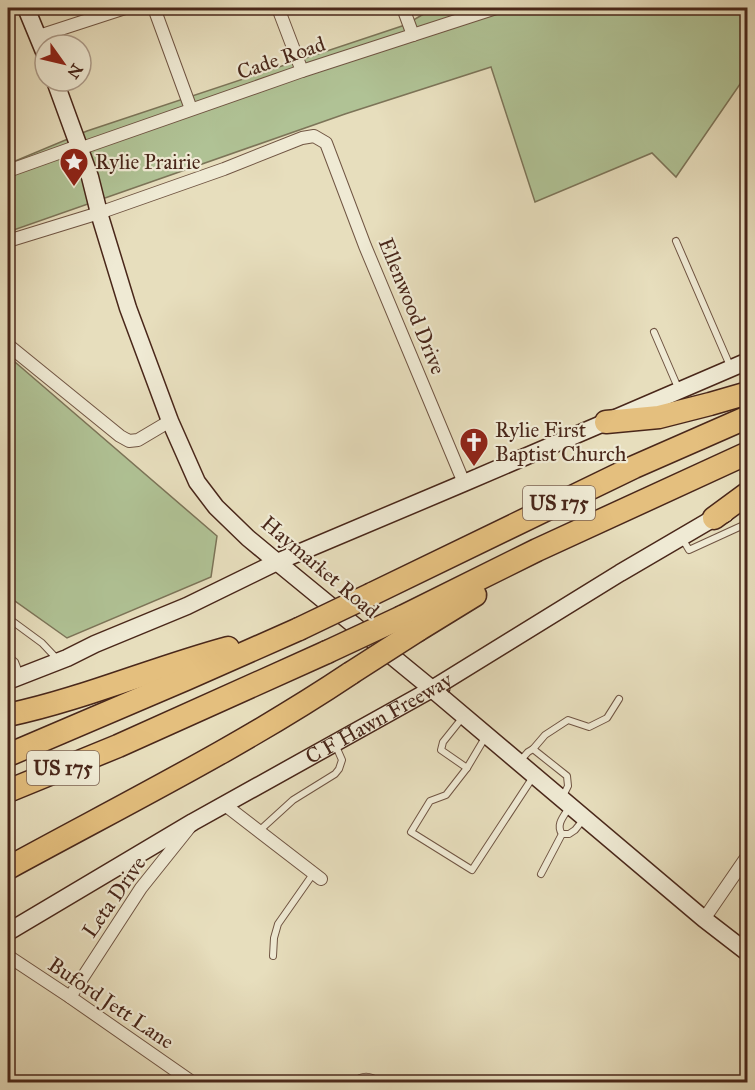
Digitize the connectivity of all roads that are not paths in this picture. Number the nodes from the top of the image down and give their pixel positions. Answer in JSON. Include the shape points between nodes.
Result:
{"nodes":[{"id":1,"x":26,"y":8,"type":"edge"},
{"id":2,"x":125,"y":8,"type":"edge"},
{"id":3,"x":154,"y":8,"type":"edge"},
{"id":4,"x":278,"y":8,"type":"edge"},
{"id":5,"x":403,"y":8,"type":"edge"},
{"id":6,"x":496,"y":8,"type":"edge"},
{"id":7,"x":38,"y":33,"type":"edge"},
{"id":8,"x":48,"y":33,"type":"edge"},
{"id":9,"x":413,"y":35,"type":"junction"},
{"id":10,"x":302,"y":71,"type":"junction"},
{"id":11,"x":59,"y":93,"type":"edge"},
{"id":12,"x":191,"y":109,"type":"junction"},
{"id":13,"x":79,"y":147,"type":"junction"},
{"id":14,"x":8,"y":171,"type":"edge"},
{"id":15,"x":99,"y":213,"type":"junction"},
{"id":16,"x":8,"y":241,"type":"edge"},
{"id":17,"x":676,"y":241,"type":"dead end"},
{"id":18,"x":654,"y":332,"type":"dead end"},
{"id":19,"x":8,"y":345,"type":"edge"},
{"id":20,"x":747,"y":361,"type":"edge"},
{"id":21,"x":731,"y":368,"type":"junction"},
{"id":22,"x":679,"y":391,"type":"junction"},
{"id":23,"x":747,"y":393,"type":"edge"},
{"id":24,"x":747,"y":417,"type":"edge"},
{"id":25,"x":170,"y":421,"type":"junction"},
{"id":26,"x":606,"y":422,"type":"junction"},
{"id":27,"x":747,"y":453,"type":"edge"},
{"id":28,"x":464,"y":483,"type":"junction"},
{"id":29,"x":747,"y":493,"type":"edge"},
{"id":30,"x":747,"y":504,"type":"edge"},
{"id":31,"x":714,"y":518,"type":"junction"},
{"id":32,"x":747,"y":523,"type":"edge"},
{"id":33,"x":682,"y":537,"type":"junction"},
{"id":34,"x":277,"y":562,"type":"junction"},
{"id":35,"x":8,"y":618,"type":"edge"},
{"id":36,"x":410,"y":623,"type":"junction"},
{"id":37,"x":299,"y":629,"type":"junction"},
{"id":38,"x":8,"y":656,"type":"edge"},
{"id":39,"x":59,"y":661,"type":"junction"},
{"id":40,"x":14,"y":679,"type":"edge"},
{"id":41,"x":432,"y":689,"type":"junction"},
{"id":42,"x":619,"y":699,"type":"dead end"},
{"id":43,"x":8,"y":715,"type":"edge"},
{"id":44,"x":464,"y":716,"type":"junction"},
{"id":45,"x":487,"y":735,"type":"junction"},
{"id":46,"x":334,"y":744,"type":"junction"},
{"id":47,"x":118,"y":746,"type":"junction"},
{"id":48,"x":533,"y":749,"type":"junction"},
{"id":49,"x":8,"y":754,"type":"edge"},
{"id":50,"x":519,"y":762,"type":"junction"},
{"id":51,"x":467,"y":768,"type":"junction"},
{"id":52,"x":534,"y":775,"type":"junction"},
{"id":53,"x":8,"y":791,"type":"edge"},
{"id":54,"x":8,"y":800,"type":"edge"},
{"id":55,"x":566,"y":802,"type":"junction"},
{"id":56,"x":225,"y":805,"type":"junction"},
{"id":57,"x":585,"y":818,"type":"junction"},
{"id":58,"x":193,"y":822,"type":"junction"},
{"id":59,"x":259,"y":831,"type":"junction"},
{"id":60,"x":562,"y":834,"type":"junction"},
{"id":61,"x":747,"y":855,"type":"edge"},
{"id":62,"x":8,"y":868,"type":"edge"},
{"id":63,"x":541,"y":874,"type":"dead end"},
{"id":64,"x":317,"y":876,"type":"joint"},
{"id":65,"x":704,"y":918,"type":"junction"},
{"id":66,"x":8,"y":932,"type":"edge"},
{"id":67,"x":747,"y":953,"type":"edge"},
{"id":68,"x":8,"y":956,"type":"edge"},
{"id":69,"x":273,"y":956,"type":"dead end"},
{"id":70,"x":70,"y":997,"type":"junction"},
{"id":71,"x":192,"y":1083,"type":"edge"},
{"id":72,"x":354,"y":1083,"type":"edge"},
{"id":73,"x":379,"y":1083,"type":"edge"}],
"edges":[{"from":1,"to":7,"type":"main road"},
{"from":2,"to":8,"type":"street"},
{"from":3,"to":12,"type":"street"},
{"from":4,"to":10,"type":"street"},
{"from":5,"to":9,"type":"street"},
{"from":6,"to":9,"type":"street","name":"Cade Road"},
{"from":9,"to":10,"type":"street","name":"Cade Road"},
{"from":10,"to":12,"type":"street","name":"Cade Road"},
{"from":11,"to":13,"type":"main road","name":"Haymarket Road"},
{"from":12,"to":13,"type":"street","name":"Cade Road"},
{"from":13,"to":14,"type":"street","name":"Cade Road"},
{"from":13,"to":15,"type":"main road","name":"Haymarket Road"},
{"from":15,"to":16,"type":"street"},
{"from":15,"to":25,"type":"main road","name":"Haymarket Road","via":[[128,308]]},
{"from":15,"to":28,"type":"street","name":"Ellenwood Drive","via":[[302,138],[314,136],[326,143]]},
{"from":17,"to":21,"type":"lane"},
{"from":18,"to":22,"type":"lane"},
{"from":19,"to":25,"type":"street","via":[[129,441],[138,440]]},
{"from":20,"to":21,"type":"main road"},
{"from":21,"to":22,"type":"main road"},
{"from":22,"to":26,"type":"main road"},
{"from":23,"to":26,"type":"highway","via":[[659,417]]},
{"from":24,"to":37,"type":"highway","number":"US 175","bridge":true,"via":[[634,467]]},
{"from":25,"to":34,"type":"main road","name":"Haymarket Road","via":[[197,482],[216,507]]},
{"from":26,"to":28,"type":"main road"},
{"from":27,"to":36,"type":"highway","number":"US 175","via":[[597,523],[465,601]]},
{"from":28,"to":34,"type":"main road"},
{"from":29,"to":31,"type":"highway"},
{"from":30,"to":31,"type":"main road","name":"C F Hawn Freeway"},
{"from":31,"to":33,"type":"main road","name":"C F Hawn Freeway"},
{"from":32,"to":33,"type":"lane","via":[[689,549]]},
{"from":33,"to":41,"type":"main road","name":"C F Hawn Freeway"},
{"from":34,"to":39,"type":"main road"},
{"from":34,"to":41,"type":"main road","name":"Haymarket Road"},
{"from":35,"to":39,"type":"lane"},
{"from":36,"to":47,"type":"highway","number":"US 175","bridge":true,"via":[[327,652]]},
{"from":36,"to":62,"type":"highway","bridge":true,"via":[[351,673],[306,703]]},
{"from":37,"to":43,"type":"highway"},
{"from":37,"to":49,"type":"highway","number":"US 175"},
{"from":38,"to":40,"type":"lane","via":[[15,662]]},
{"from":39,"to":40,"type":"main road"},
{"from":41,"to":44,"type":"main road","name":"Haymarket Road"},
{"from":41,"to":46,"type":"main road","name":"C F Hawn Freeway"},
{"from":42,"to":48,"type":"lane","via":[[606,718],[590,728],[568,720],[545,735]]},
{"from":44,"to":45,"type":"main road","name":"Haymarket Road"},
{"from":44,"to":51,"type":"lane","via":[[441,750]]},
{"from":45,"to":50,"type":"main road","name":"Haymarket Road"},
{"from":45,"to":51,"type":"lane"},
{"from":46,"to":56,"type":"main road","name":"C F Hawn Freeway"},
{"from":46,"to":59,"type":"lane","via":[[342,760],[335,774],[293,800]]},
{"from":47,"to":53,"type":"highway","number":"US 175"},
{"from":47,"to":54,"type":"highway"},
{"from":48,"to":50,"type":"lane"},
{"from":48,"to":55,"type":"lane","via":[[567,776]]},
{"from":50,"to":52,"type":"main road","name":"Haymarket Road"},
{"from":51,"to":52,"type":"lane","via":[[446,795],[430,801],[411,832],[472,870]]},
{"from":52,"to":55,"type":"main road","name":"Haymarket Road"},
{"from":55,"to":57,"type":"main road","name":"Haymarket Road"},
{"from":55,"to":60,"type":"lane","via":[[559,824]]},
{"from":56,"to":58,"type":"main road","name":"C F Hawn Freeway"},
{"from":56,"to":59,"type":"street"},
{"from":57,"to":60,"type":"lane","via":[[575,830]]},
{"from":57,"to":65,"type":"main road","name":"Haymarket Road"},
{"from":58,"to":66,"type":"main road","name":"C F Hawn Freeway"},
{"from":58,"to":70,"type":"street","name":"Leta Drive","via":[[141,888]]},
{"from":59,"to":64,"type":"street"},
{"from":60,"to":63,"type":"lane"},
{"from":61,"to":65,"type":"street"},
{"from":64,"to":69,"type":"lane","via":[[278,924]]},
{"from":65,"to":67,"type":"main road","name":"Haymarket Road"},
{"from":68,"to":70,"type":"street","name":"Buford Jett Lane"},
{"from":70,"to":71,"type":"street","name":"Buford Jett Lane"},
{"from":72,"to":73,"type":"lane","via":[[370,1077]]}]}
